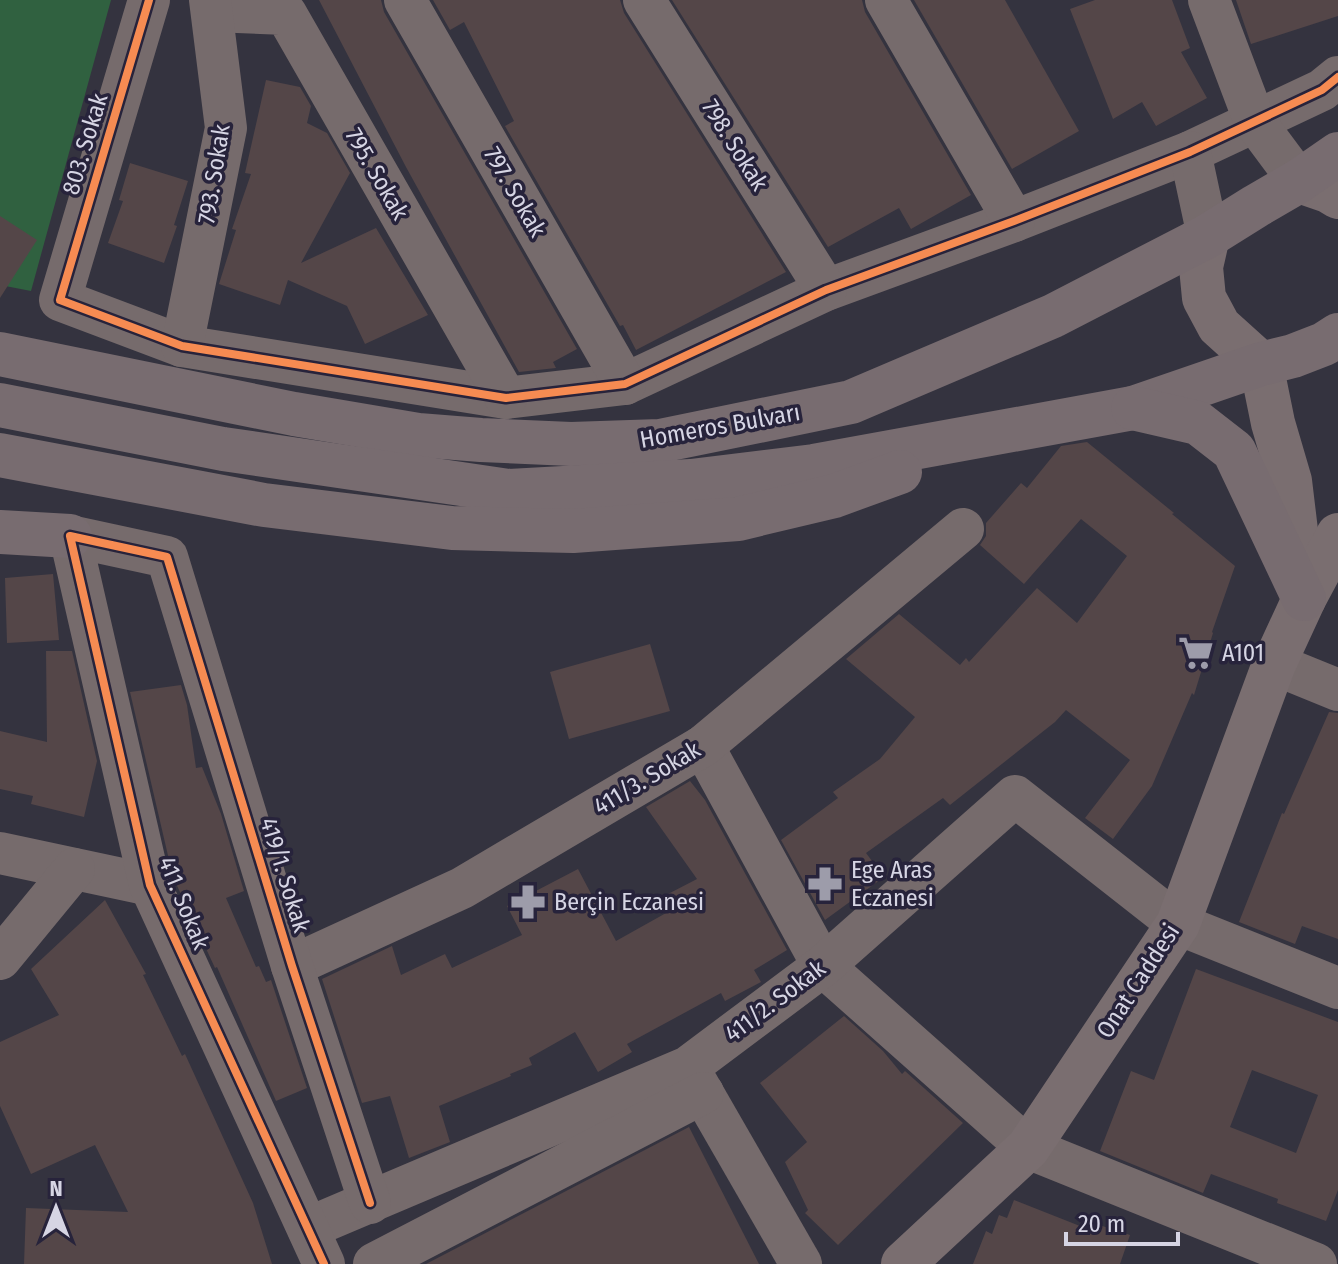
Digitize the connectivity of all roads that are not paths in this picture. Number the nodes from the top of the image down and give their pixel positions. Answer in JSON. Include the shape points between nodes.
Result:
{"nodes":[{"id":1,"x":149,"y":0,"type":"edge"},
{"id":2,"x":405,"y":0,"type":"edge"},
{"id":3,"x":644,"y":0,"type":"edge"},
{"id":4,"x":886,"y":0,"type":"edge"},
{"id":5,"x":1209,"y":0,"type":"edge"},
{"id":6,"x":211,"y":5,"type":"edge"},
{"id":7,"x":1338,"y":77,"type":"edge"},
{"id":8,"x":1255,"y":122,"type":"junction"},
{"id":9,"x":1190,"y":152,"type":"junction"},
{"id":10,"x":1338,"y":154,"type":"edge"},
{"id":11,"x":1319,"y":189,"type":"edge"},
{"id":12,"x":1014,"y":221,"type":"junction"},
{"id":13,"x":1208,"y":236,"type":"junction"},
{"id":14,"x":826,"y":290,"type":"junction"},
{"id":15,"x":1338,"y":335,"type":"edge"},
{"id":16,"x":182,"y":346,"type":"junction"},
{"id":17,"x":0,"y":354,"type":"edge"},
{"id":18,"x":1261,"y":364,"type":"junction"},
{"id":19,"x":625,"y":384,"type":"junction"},
{"id":20,"x":506,"y":398,"type":"junction"},
{"id":21,"x":0,"y":405,"type":"edge"},
{"id":22,"x":1133,"y":408,"type":"junction"},
{"id":23,"x":1022,"y":428,"type":"junction"},
{"id":24,"x":0,"y":455,"type":"edge"},
{"id":25,"x":963,"y":529,"type":"dead end"},
{"id":26,"x":0,"y":532,"type":"edge"},
{"id":27,"x":1338,"y":535,"type":"edge"},
{"id":28,"x":70,"y":536,"type":"junction"},
{"id":29,"x":1304,"y":599,"type":"junction"},
{"id":30,"x":1274,"y":664,"type":"junction"},
{"id":31,"x":1338,"y":690,"type":"edge"},
{"id":32,"x":703,"y":746,"type":"junction"},
{"id":33,"x":0,"y":853,"type":"edge"},
{"id":34,"x":74,"y":869,"type":"junction"},
{"id":35,"x":150,"y":885,"type":"junction"},
{"id":36,"x":1178,"y":924,"type":"junction"},
{"id":37,"x":0,"y":959,"type":"edge"},
{"id":38,"x":292,"y":966,"type":"junction"},
{"id":39,"x":823,"y":966,"type":"junction"},
{"id":40,"x":1338,"y":988,"type":"edge"},
{"id":41,"x":696,"y":1080,"type":"junction"},
{"id":42,"x":1028,"y":1148,"type":"junction"},
{"id":43,"x":370,"y":1203,"type":"junction"},
{"id":44,"x":316,"y":1246,"type":"edge"},
{"id":45,"x":374,"y":1264,"type":"edge"},
{"id":46,"x":801,"y":1264,"type":"edge"},
{"id":47,"x":903,"y":1264,"type":"edge"},
{"id":48,"x":1316,"y":1264,"type":"edge"}],
"edges":[{"from":1,"to":16,"type":"street","name":"803. Sokak","via":[[60,300]]},
{"from":2,"to":19,"type":"street","name":"797. Sokak"},
{"from":3,"to":14,"type":"street","name":"798. Sokak"},
{"from":4,"to":12,"type":"street"},
{"from":5,"to":8,"type":"street"},
{"from":6,"to":16,"type":"street","name":"793. Sokak","via":[[226,128]]},
{"from":6,"to":20,"type":"street","name":"795. Sokak","via":[[286,14]]},
{"from":7,"to":8,"type":"street"},
{"from":8,"to":9,"type":"street"},
{"from":8,"to":11,"type":"street"},
{"from":9,"to":12,"type":"street"},
{"from":9,"to":13,"type":"street"},
{"from":10,"to":11,"type":"main road","name":"Homeros Bulvarı"},
{"from":11,"to":13,"type":"main road","name":"Homeros Bulvarı","via":[[1256,206]]},
{"from":12,"to":14,"type":"street"},
{"from":13,"to":17,"type":"main road","name":"Homeros Bulvarı","via":[[1053,316],[851,402],[660,441],[571,444],[418,435]]},
{"from":13,"to":18,"type":"main road","via":[[1201,267],[1204,298],[1219,326]]},
{"from":14,"to":19,"type":"street"},
{"from":15,"to":18,"type":"main road","name":"Homeros Bulvarı"},
{"from":16,"to":20,"type":"street"},
{"from":18,"to":22,"type":"main road","name":"Homeros Bulvarı"},
{"from":18,"to":29,"type":"main road","via":[[1290,481]]},
{"from":19,"to":20,"type":"street"},
{"from":21,"to":23,"type":"main road","name":"Homeros Bulvarı","via":[[255,455],[509,491],[691,481],[814,466]]},
{"from":22,"to":23,"type":"main road","name":"Homeros Bulvarı"},
{"from":22,"to":29,"type":"main road","via":[[1198,423],[1234,451]]},
{"from":23,"to":24,"type":"main road","via":[[834,496],[738,519],[573,531],[452,528],[264,505]]},
{"from":25,"to":32,"type":"street","name":"411/3. Sokak"},
{"from":26,"to":28,"type":"main road"},
{"from":27,"to":29,"type":"main road","name":"Onat Caddesi"},
{"from":28,"to":35,"type":"street","name":"411. Sokak"},
{"from":28,"to":38,"type":"street","name":"419/1. Sokak","via":[[167,557]]},
{"from":29,"to":30,"type":"main road","name":"Onat Caddesi"},
{"from":30,"to":31,"type":"street"},
{"from":30,"to":36,"type":"main road","name":"Onat Caddesi"},
{"from":32,"to":38,"type":"street","name":"411/3. Sokak","via":[[462,888]]},
{"from":32,"to":39,"type":"street"},
{"from":33,"to":34,"type":"street"},
{"from":34,"to":35,"type":"street"},
{"from":34,"to":37,"type":"street"},
{"from":35,"to":44,"type":"street","name":"411. Sokak"},
{"from":36,"to":39,"type":"street","name":"411/2. Sokak","via":[[1015,796]]},
{"from":36,"to":40,"type":"street"},
{"from":36,"to":42,"type":"main road","name":"Onat Caddesi"},
{"from":38,"to":43,"type":"street","name":"419/1. Sokak"},
{"from":39,"to":41,"type":"street","name":"411/2. Sokak"},
{"from":39,"to":42,"type":"street"},
{"from":41,"to":43,"type":"street","name":"411/2. Sokak"},
{"from":41,"to":45,"type":"street"},
{"from":41,"to":46,"type":"street"},
{"from":42,"to":47,"type":"main road","name":"Onat Caddesi"},
{"from":42,"to":48,"type":"street"},
{"from":43,"to":44,"type":"street","name":"411/2. Sokak"}]}
